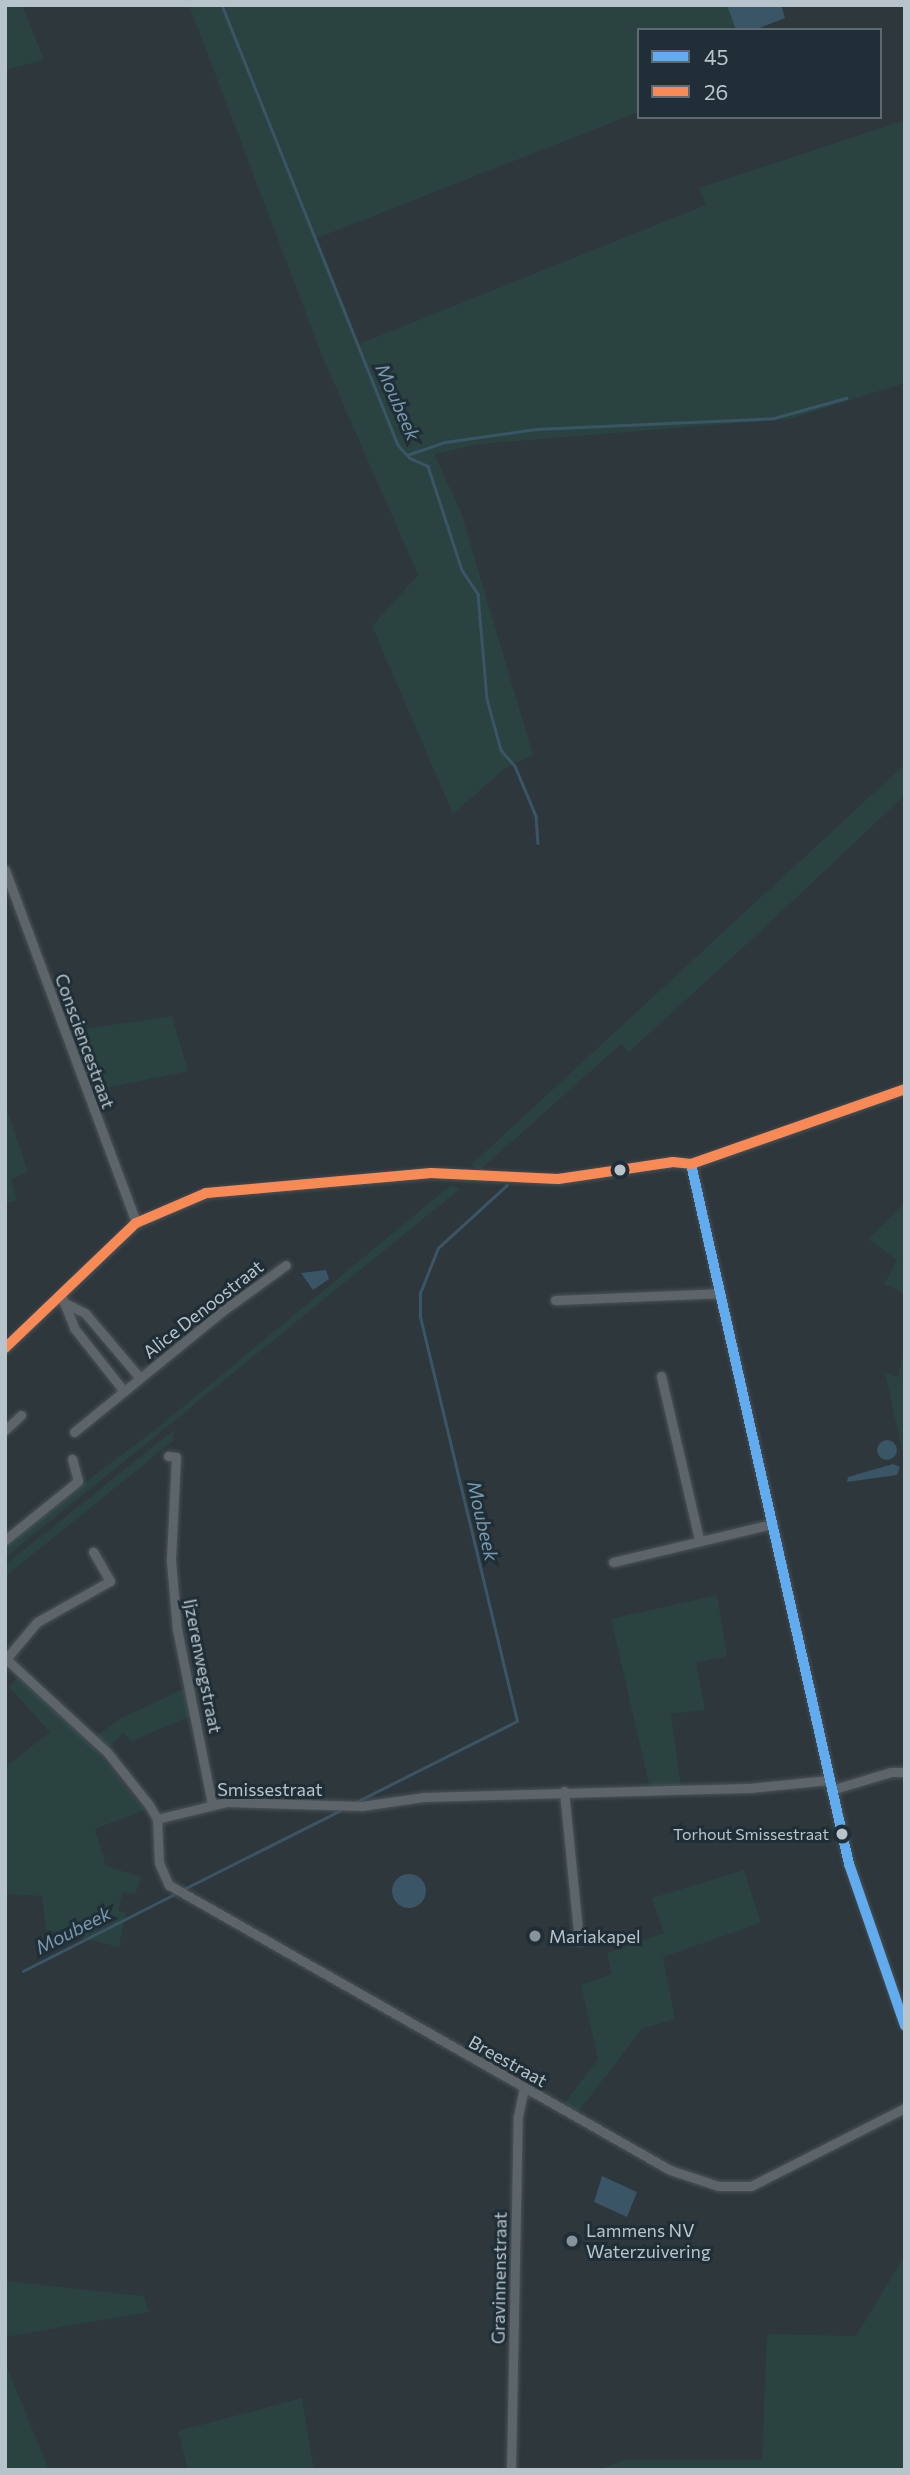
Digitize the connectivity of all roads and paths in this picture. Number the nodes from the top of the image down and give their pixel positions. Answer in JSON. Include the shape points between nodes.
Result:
{"nodes":[{"id":1,"x":5,"y":870,"type":"edge"},
{"id":2,"x":905,"y":1089,"type":"edge"},
{"id":3,"x":691,"y":1164,"type":"junction"},
{"id":4,"x":136,"y":1223,"type":"junction"},
{"id":5,"x":286,"y":1265,"type":"dead end"},
{"id":6,"x":720,"y":1293,"type":"junction"},
{"id":7,"x":64,"y":1300,"type":"junction"},
{"id":8,"x":555,"y":1300,"type":"dead end"},
{"id":9,"x":5,"y":1348,"type":"edge"},
{"id":10,"x":661,"y":1376,"type":"dead end"},
{"id":11,"x":140,"y":1378,"type":"junction"},
{"id":12,"x":124,"y":1391,"type":"junction"},
{"id":13,"x":21,"y":1415,"type":"dead end"},
{"id":14,"x":5,"y":1430,"type":"edge"},
{"id":15,"x":74,"y":1432,"type":"dead end"},
{"id":16,"x":168,"y":1456,"type":"dead end"},
{"id":17,"x":72,"y":1459,"type":"dead end"},
{"id":18,"x":773,"y":1524,"type":"junction"},
{"id":19,"x":699,"y":1539,"type":"junction"},
{"id":20,"x":5,"y":1540,"type":"edge"},
{"id":21,"x":93,"y":1552,"type":"dead end"},
{"id":22,"x":613,"y":1562,"type":"dead end"},
{"id":23,"x":6,"y":1659,"type":"edge"},
{"id":24,"x":905,"y":1772,"type":"edge"},
{"id":25,"x":830,"y":1785,"type":"junction"},
{"id":26,"x":564,"y":1791,"type":"junction"},
{"id":27,"x":212,"y":1804,"type":"junction"},
{"id":28,"x":157,"y":1819,"type":"junction"},
{"id":29,"x":579,"y":1940,"type":"dead end"},
{"id":30,"x":905,"y":2026,"type":"edge"},
{"id":31,"x":524,"y":2088,"type":"junction"},
{"id":32,"x":905,"y":2108,"type":"edge"},
{"id":33,"x":511,"y":2470,"type":"edge"}],
"edges":[{"from":1,"to":4,"type":"street","name":"Consciencestraat"},
{"from":2,"to":3,"type":"street"},
{"from":3,"to":4,"type":"street","via":[[673,1162],[558,1179],[431,1173],[205,1193]]},
{"from":3,"to":6,"type":"street"},
{"from":4,"to":7,"type":"street"},
{"from":5,"to":11,"type":"street","name":"Alice Denoostraat"},
{"from":6,"to":8,"type":"street"},
{"from":6,"to":18,"type":"street"},
{"from":7,"to":9,"type":"street"},
{"from":7,"to":11,"type":"street","name":"Alice Denoostraat","via":[[85,1313]]},
{"from":7,"to":12,"type":"street","via":[[74,1328]]},
{"from":10,"to":19,"type":"street"},
{"from":11,"to":12,"type":"street","name":"Alice Denoostraat"},
{"from":12,"to":15,"type":"street","name":"Alice Denoostraat"},
{"from":13,"to":14,"type":"street"},
{"from":16,"to":27,"type":"street","name":"Ijzerenwegstraat","via":[[176,1457],[171,1561],[177,1629]]},
{"from":17,"to":20,"type":"street","via":[[78,1481]]},
{"from":18,"to":19,"type":"street"},
{"from":18,"to":25,"type":"street"},
{"from":19,"to":22,"type":"street"},
{"from":21,"to":23,"type":"street","via":[[110,1581],[37,1622]]},
{"from":23,"to":28,"type":"street","via":[[107,1752]]},
{"from":24,"to":25,"type":"street","name":"Smissestraat"},
{"from":25,"to":26,"type":"street","name":"Smissestraat"},
{"from":25,"to":30,"type":"street","via":[[867,1924]]},
{"from":26,"to":27,"type":"street","name":"Smissestraat","via":[[424,1797],[362,1806]]},
{"from":26,"to":29,"type":"street"},
{"from":27,"to":28,"type":"street","name":"Smissestraat"},
{"from":28,"to":31,"type":"street","name":"Breestraat","via":[[159,1863],[164,1878],[176,1890]]},
{"from":31,"to":32,"type":"street","name":"Breestraat","via":[[670,2170],[732,2188],[760,2182]]},
{"from":31,"to":33,"type":"street","name":"Gravinnenstraat","via":[[517,2116]]}]}
